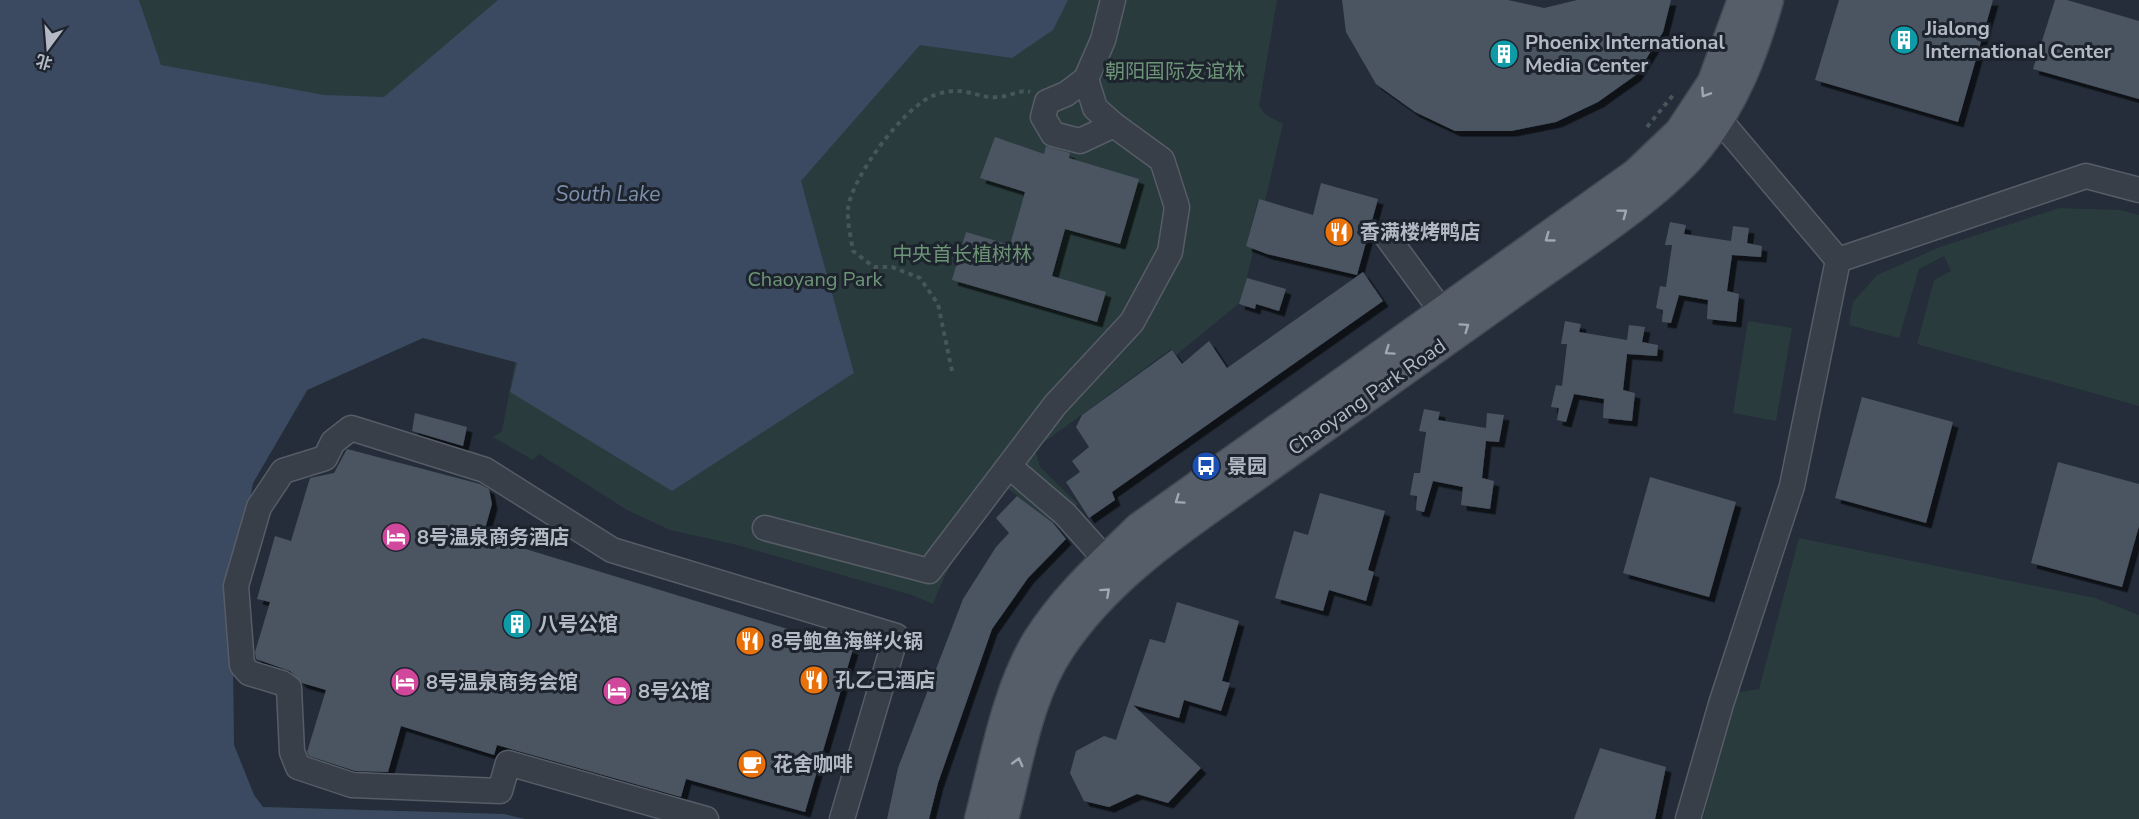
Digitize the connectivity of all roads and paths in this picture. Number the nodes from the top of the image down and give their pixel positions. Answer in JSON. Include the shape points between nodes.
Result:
{"nodes":[{"id":1,"x":1113,"y":0,"type":"edge"},
{"id":2,"x":1743,"y":0,"type":"edge"},
{"id":3,"x":1768,"y":0,"type":"edge"},
{"id":4,"x":1086,"y":79,"type":"junction"},
{"id":5,"x":1047,"y":102,"type":"junction"},
{"id":6,"x":1718,"y":118,"type":"junction"},
{"id":7,"x":1114,"y":126,"type":"junction"},
{"id":8,"x":2139,"y":190,"type":"edge"},
{"id":9,"x":1385,"y":234,"type":"dead end"},
{"id":10,"x":1838,"y":260,"type":"junction"},
{"id":11,"x":1443,"y":313,"type":"junction"},
{"id":12,"x":952,"y":371,"type":"dead end"},
{"id":13,"x":1010,"y":467,"type":"junction"},
{"id":14,"x":765,"y":528,"type":"dead end"},
{"id":15,"x":1106,"y":560,"type":"junction"},
{"id":16,"x":706,"y":819,"type":"edge"},
{"id":17,"x":842,"y":819,"type":"edge"},
{"id":18,"x":980,"y":819,"type":"edge"},
{"id":19,"x":1003,"y":819,"type":"edge"},
{"id":20,"x":1688,"y":819,"type":"edge"}],
"edges":[{"from":1,"to":4,"type":"street","via":[[1103,40]]},
{"from":2,"to":11,"type":"main road","name":"Chaoyang Park Road","one_way":true,"via":[[1713,82],[1680,132],[1636,174]]},
{"from":3,"to":6,"type":"main road","name":"Chaoyang Park Road","via":[[1735,93]]},
{"from":4,"to":5,"type":"street"},
{"from":4,"to":7,"type":"street","via":[[1095,108]]},
{"from":5,"to":7,"type":"street","via":[[1043,117],[1053,134],[1080,141]]},
{"from":5,"to":12,"type":"path","via":[[1026,90],[997,98],[963,89],[935,95],[915,106],[893,127],[860,180],[848,209],[853,251],[874,267],[892,267],[920,278],[938,304]]},
{"from":6,"to":10,"type":"street"},
{"from":19,"to":6,"type":"main road","name":"Chaoyang Park Road","one_way":true,"via":[[1035,699],[1058,650],[1095,602],[1160,543],[1655,189],[1699,147]]},
{"from":7,"to":13,"type":"street","via":[[1162,160],[1177,207],[1170,252],[1132,322],[1055,405]]},
{"from":8,"to":10,"type":"street","via":[[2086,176]]},
{"from":9,"to":11,"type":"street"},
{"from":10,"to":20,"type":"street","via":[[1792,486]]},
{"from":11,"to":15,"type":"main road","name":"Chaoyang Park Road","one_way":true,"via":[[1139,528]]},
{"from":13,"to":14,"type":"street","via":[[929,571]]},
{"from":13,"to":15,"type":"street","via":[[1065,514]]},
{"from":15,"to":18,"type":"main road","name":"Chaoyang Park Road","via":[[1075,589],[1037,641],[1014,692]]},
{"from":16,"to":17,"type":"street","via":[[508,763],[500,791],[352,785],[298,767],[292,752],[289,688],[249,673],[242,665],[238,628],[236,585],[259,507],[283,471],[325,458],[333,442],[351,428],[485,470],[612,550],[896,636]]}]}
